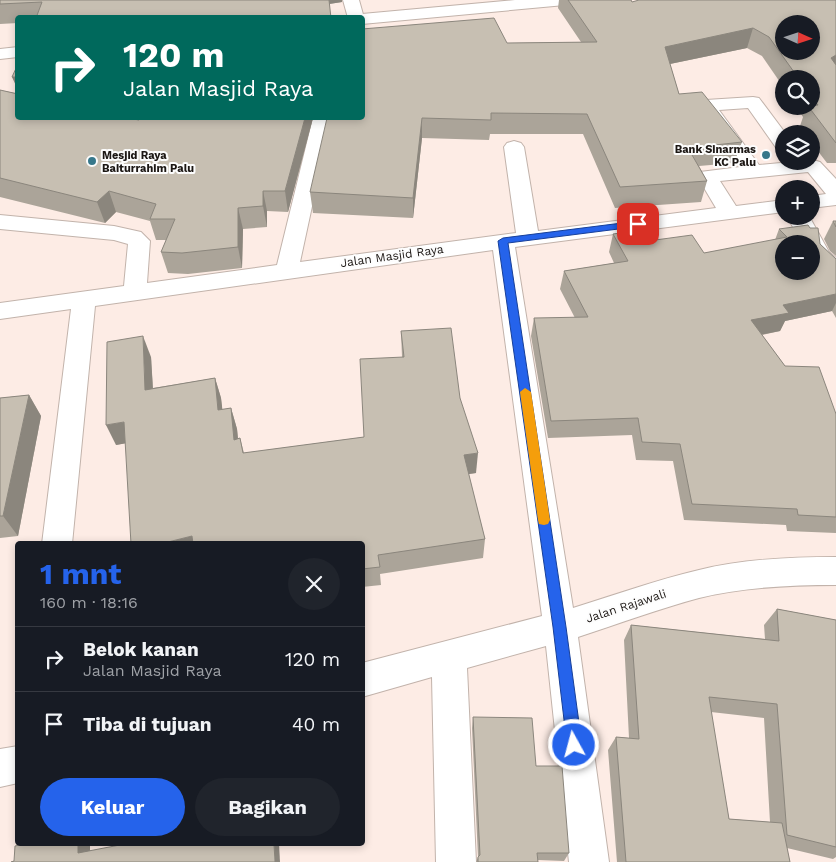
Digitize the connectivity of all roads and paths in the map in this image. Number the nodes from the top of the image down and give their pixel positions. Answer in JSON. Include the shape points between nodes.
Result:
{"nodes":[{"id":1,"x":350,"y":0,"type":"edge"},
{"id":2,"x":565,"y":0,"type":"edge"},
{"id":3,"x":355,"y":15,"type":"edge"},
{"id":4,"x":365,"y":19,"type":"edge"},
{"id":5,"x":15,"y":52,"type":"edge"},
{"id":6,"x":0,"y":54,"type":"edge"},
{"id":7,"x":322,"y":120,"type":"edge"},
{"id":8,"x":775,"y":133,"type":"edge"},
{"id":9,"x":514,"y":147,"type":"dead end"},
{"id":10,"x":775,"y":168,"type":"edge"},
{"id":11,"x":817,"y":170,"type":"edge"},
{"id":12,"x":754,"y":172,"type":"junction"},
{"id":13,"x":836,"y":192,"type":"edge"},
{"id":14,"x":836,"y":199,"type":"edge"},
{"id":15,"x":820,"y":201,"type":"edge"},
{"id":16,"x":775,"y":207,"type":"edge"},
{"id":17,"x":730,"y":212,"type":"junction"},
{"id":18,"x":0,"y":222,"type":"edge"},
{"id":19,"x":803,"y":225,"type":"edge"},
{"id":20,"x":516,"y":240,"type":"junction"},
{"id":21,"x":287,"y":271,"type":"junction"},
{"id":22,"x":836,"y":271,"type":"edge"},
{"id":23,"x":135,"y":291,"type":"junction"},
{"id":24,"x":84,"y":298,"type":"junction"},
{"id":25,"x":0,"y":311,"type":"edge"},
{"id":26,"x":57,"y":541,"type":"edge"},
{"id":27,"x":836,"y":571,"type":"edge"},
{"id":28,"x":560,"y":627,"type":"junction"},
{"id":29,"x":449,"y":656,"type":"junction"},
{"id":30,"x":365,"y":679,"type":"edge"},
{"id":31,"x":15,"y":765,"type":"edge"},
{"id":32,"x":0,"y":768,"type":"edge"},
{"id":33,"x":456,"y":862,"type":"edge"},
{"id":34,"x":589,"y":862,"type":"edge"}],
"edges":[{"from":1,"to":3,"type":"main road"},
{"from":2,"to":4,"type":"main road"},
{"from":5,"to":6,"type":"main road"},
{"from":7,"to":21,"type":"main road"},
{"from":8,"to":12,"type":"main road","via":[[753,102],[706,105]]},
{"from":9,"to":20,"type":"main road"},
{"from":10,"to":12,"type":"main road"},
{"from":11,"to":13,"type":"main road"},
{"from":12,"to":17,"type":"main road","via":[[707,176]]},
{"from":14,"to":15,"type":"main road"},
{"from":16,"to":17,"type":"main road","name":"Jalan Masjid Raya"},
{"from":17,"to":20,"type":"main road","name":"Jalan Masjid Raya"},
{"from":18,"to":23,"type":"main road","via":[[133,237],[139,242]]},
{"from":19,"to":22,"type":"main road","via":[[820,256]]},
{"from":20,"to":21,"type":"main road","name":"Jalan Masjid Raya"},
{"from":20,"to":28,"type":"main road"},
{"from":21,"to":23,"type":"main road","name":"Jalan Masjid Raya"},
{"from":23,"to":24,"type":"main road","name":"Jalan Masjid Raya"},
{"from":24,"to":25,"type":"main road","name":"Jalan Masjid Raya"},
{"from":24,"to":26,"type":"main road"},
{"from":27,"to":28,"type":"main road","name":"Jalan Rajawali","via":[[744,576],[699,584]]},
{"from":28,"to":29,"type":"main road","name":"Jalan Rajawali"},
{"from":28,"to":34,"type":"main road"},
{"from":29,"to":30,"type":"main road","name":"Jalan Rajawali"},
{"from":29,"to":33,"type":"main road"},
{"from":31,"to":32,"type":"main road"}]}
